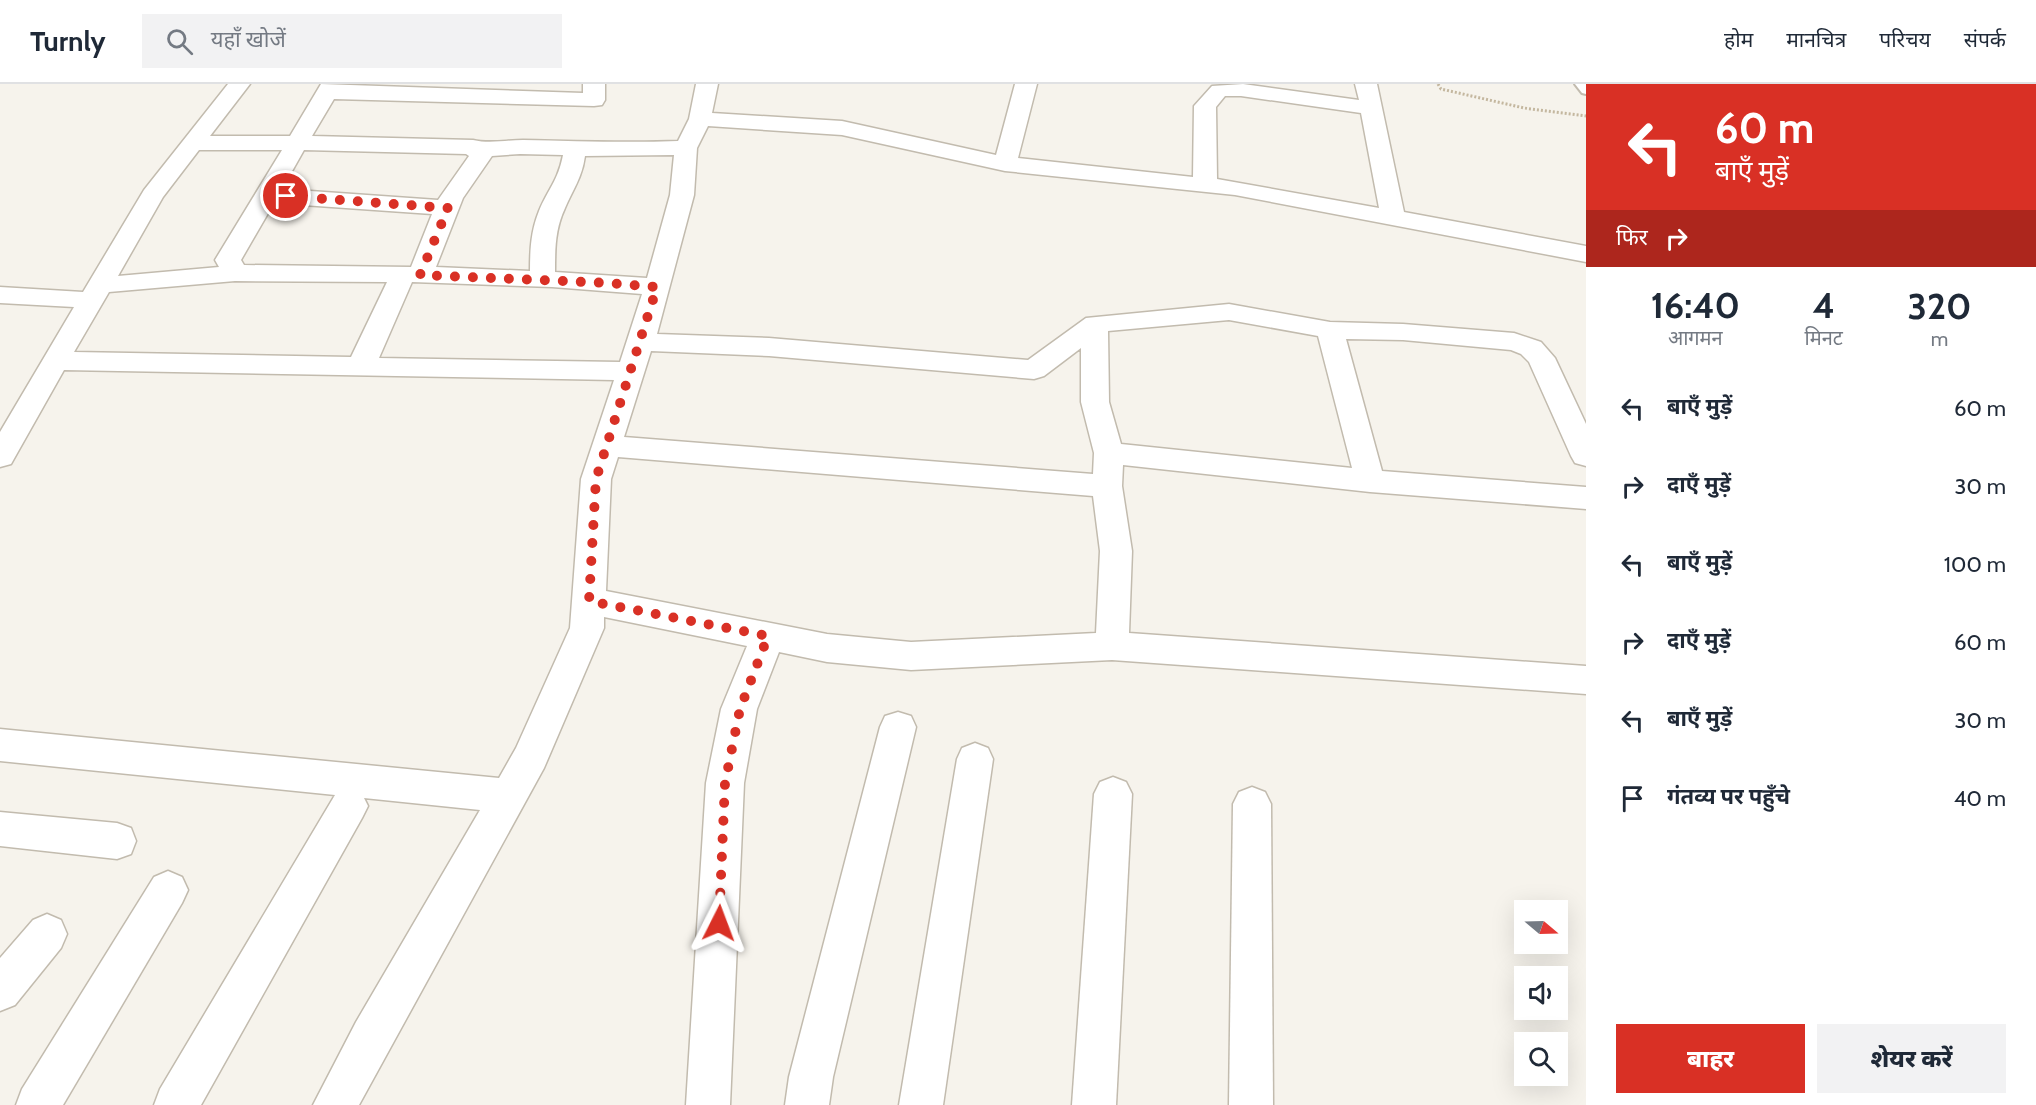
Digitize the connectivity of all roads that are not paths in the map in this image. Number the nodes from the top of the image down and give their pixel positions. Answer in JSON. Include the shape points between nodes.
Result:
{"nodes":[{"id":1,"x":238,"y":84,"type":"edge"},
{"id":2,"x":594,"y":84,"type":"edge"},
{"id":3,"x":707,"y":84,"type":"edge"},
{"id":4,"x":1026,"y":84,"type":"edge"},
{"id":5,"x":1366,"y":84,"type":"edge"},
{"id":6,"x":1580,"y":84,"type":"edge"},
{"id":7,"x":329,"y":88,"type":"edge"},
{"id":8,"x":502,"y":91,"type":"edge"},
{"id":9,"x":1586,"y":91,"type":"edge"},
{"id":10,"x":1370,"y":108,"type":"junction"},
{"id":11,"x":700,"y":119,"type":"junction"},
{"id":12,"x":194,"y":143,"type":"junction"},
{"id":13,"x":296,"y":144,"type":"junction"},
{"id":14,"x":686,"y":148,"type":"junction"},
{"id":15,"x":575,"y":149,"type":"junction"},
{"id":16,"x":476,"y":151,"type":"junction"},
{"id":17,"x":1005,"y":164,"type":"junction"},
{"id":18,"x":1205,"y":185,"type":"junction"},
{"id":19,"x":266,"y":195,"type":"junction"},
{"id":20,"x":448,"y":208,"type":"junction"},
{"id":21,"x":1393,"y":218,"type":"junction"},
{"id":22,"x":1586,"y":254,"type":"edge"},
{"id":23,"x":235,"y":273,"type":"junction"},
{"id":24,"x":412,"y":275,"type":"junction"},
{"id":25,"x":542,"y":280,"type":"junction"},
{"id":26,"x":657,"y":287,"type":"junction"},
{"id":27,"x":96,"y":293,"type":"junction"},
{"id":28,"x":0,"y":295,"type":"edge"},
{"id":29,"x":1095,"y":324,"type":"junction"},
{"id":30,"x":1330,"y":330,"type":"junction"},
{"id":31,"x":640,"y":342,"type":"junction"},
{"id":32,"x":55,"y":361,"type":"junction"},
{"id":33,"x":361,"y":366,"type":"junction"},
{"id":34,"x":631,"y":371,"type":"junction"},
{"id":35,"x":606,"y":446,"type":"junction"},
{"id":36,"x":1110,"y":453,"type":"junction"},
{"id":37,"x":1586,"y":456,"type":"edge"},
{"id":38,"x":0,"y":458,"type":"edge"},
{"id":39,"x":1370,"y":481,"type":"junction"},
{"id":40,"x":1107,"y":486,"type":"junction"},
{"id":41,"x":1586,"y":498,"type":"edge"},
{"id":42,"x":589,"y":601,"type":"junction"},
{"id":43,"x":768,"y":636,"type":"junction"},
{"id":44,"x":1112,"y":646,"type":"junction"},
{"id":45,"x":1586,"y":680,"type":"edge"},
{"id":46,"x":898,"y":727,"type":"dead end"},
{"id":47,"x":0,"y":745,"type":"edge"},
{"id":48,"x":975,"y":759,"type":"dead end"},
{"id":49,"x":1113,"y":794,"type":"dead end"},
{"id":50,"x":509,"y":796,"type":"junction"},
{"id":51,"x":1252,"y":804,"type":"dead end"},
{"id":52,"x":349,"y":806,"type":"dead end"},
{"id":53,"x":0,"y":829,"type":"edge"},
{"id":54,"x":117,"y":841,"type":"dead end"},
{"id":55,"x":168,"y":890,"type":"dead end"},
{"id":56,"x":47,"y":934,"type":"dead end"},
{"id":57,"x":0,"y":990,"type":"edge"},
{"id":58,"x":38,"y":1105,"type":"edge"},
{"id":59,"x":176,"y":1105,"type":"edge"},
{"id":60,"x":335,"y":1105,"type":"edge"},
{"id":61,"x":708,"y":1105,"type":"edge"},
{"id":62,"x":807,"y":1105,"type":"edge"},
{"id":63,"x":921,"y":1105,"type":"edge"},
{"id":64,"x":1095,"y":1105,"type":"edge"},
{"id":65,"x":1251,"y":1105,"type":"edge"}],
"edges":[{"from":1,"to":12,"type":"street"},
{"from":2,"to":8,"type":"street","via":[[594,100]]},
{"from":3,"to":11,"type":"street"},
{"from":4,"to":17,"type":"street"},
{"from":5,"to":10,"type":"street"},
{"from":6,"to":9,"type":"lane"},
{"from":7,"to":8,"type":"street"},
{"from":7,"to":13,"type":"street"},
{"from":10,"to":18,"type":"street","via":[[1219,90],[1205,106]]},
{"from":10,"to":21,"type":"street"},
{"from":11,"to":14,"type":"street"},
{"from":11,"to":17,"type":"street","via":[[842,128]]},
{"from":12,"to":13,"type":"street"},
{"from":12,"to":27,"type":"street","via":[[152,195]]},
{"from":13,"to":16,"type":"street","via":[[473,147]]},
{"from":13,"to":19,"type":"street"},
{"from":14,"to":15,"type":"street"},
{"from":14,"to":26,"type":"street","via":[[682,195]]},
{"from":15,"to":16,"type":"street","via":[[520,147]]},
{"from":15,"to":25,"type":"street","via":[[571,174],[543,236]]},
{"from":16,"to":20,"type":"street","via":[[481,156]]},
{"from":17,"to":18,"type":"street"},
{"from":18,"to":21,"type":"street"},
{"from":19,"to":20,"type":"street"},
{"from":19,"to":23,"type":"street","via":[[228,260]]},
{"from":20,"to":24,"type":"street"},
{"from":21,"to":22,"type":"street"},
{"from":23,"to":24,"type":"street"},
{"from":23,"to":27,"type":"street"},
{"from":24,"to":25,"type":"street"},
{"from":24,"to":33,"type":"street"},
{"from":25,"to":26,"type":"street"},
{"from":26,"to":31,"type":"street"},
{"from":27,"to":28,"type":"street"},
{"from":27,"to":32,"type":"street"},
{"from":29,"to":30,"type":"street","via":[[1229,312]]},
{"from":29,"to":31,"type":"street","via":[[1034,370],[769,347]]},
{"from":29,"to":36,"type":"street","via":[[1095,402]]},
{"from":30,"to":37,"type":"street","via":[[1403,332],[1514,342],[1532,348],[1541,358]]},
{"from":30,"to":39,"type":"street"},
{"from":31,"to":34,"type":"street"},
{"from":32,"to":33,"type":"street"},
{"from":32,"to":38,"type":"street"},
{"from":33,"to":34,"type":"street"},
{"from":34,"to":35,"type":"street"},
{"from":35,"to":40,"type":"street"},
{"from":35,"to":42,"type":"street","via":[[596,479]]},
{"from":36,"to":39,"type":"street"},
{"from":36,"to":40,"type":"street"},
{"from":39,"to":41,"type":"street"},
{"from":40,"to":44,"type":"street","via":[[1116,551]]},
{"from":42,"to":43,"type":"street"},
{"from":42,"to":50,"type":"street","via":[[587,628],[531,757]]},
{"from":43,"to":44,"type":"street","via":[[827,648],[911,656]]},
{"from":43,"to":61,"type":"street","via":[[740,709],[725,783]]},
{"from":44,"to":45,"type":"street"},
{"from":46,"to":62,"type":"street","via":[[810,1077]]},
{"from":47,"to":50,"type":"street"},
{"from":48,"to":63,"type":"street"},
{"from":49,"to":64,"type":"street"},
{"from":50,"to":60,"type":"street"},
{"from":51,"to":65,"type":"street"},
{"from":52,"to":59,"type":"street"},
{"from":53,"to":54,"type":"street"},
{"from":55,"to":58,"type":"street"},
{"from":56,"to":57,"type":"street"}]}
